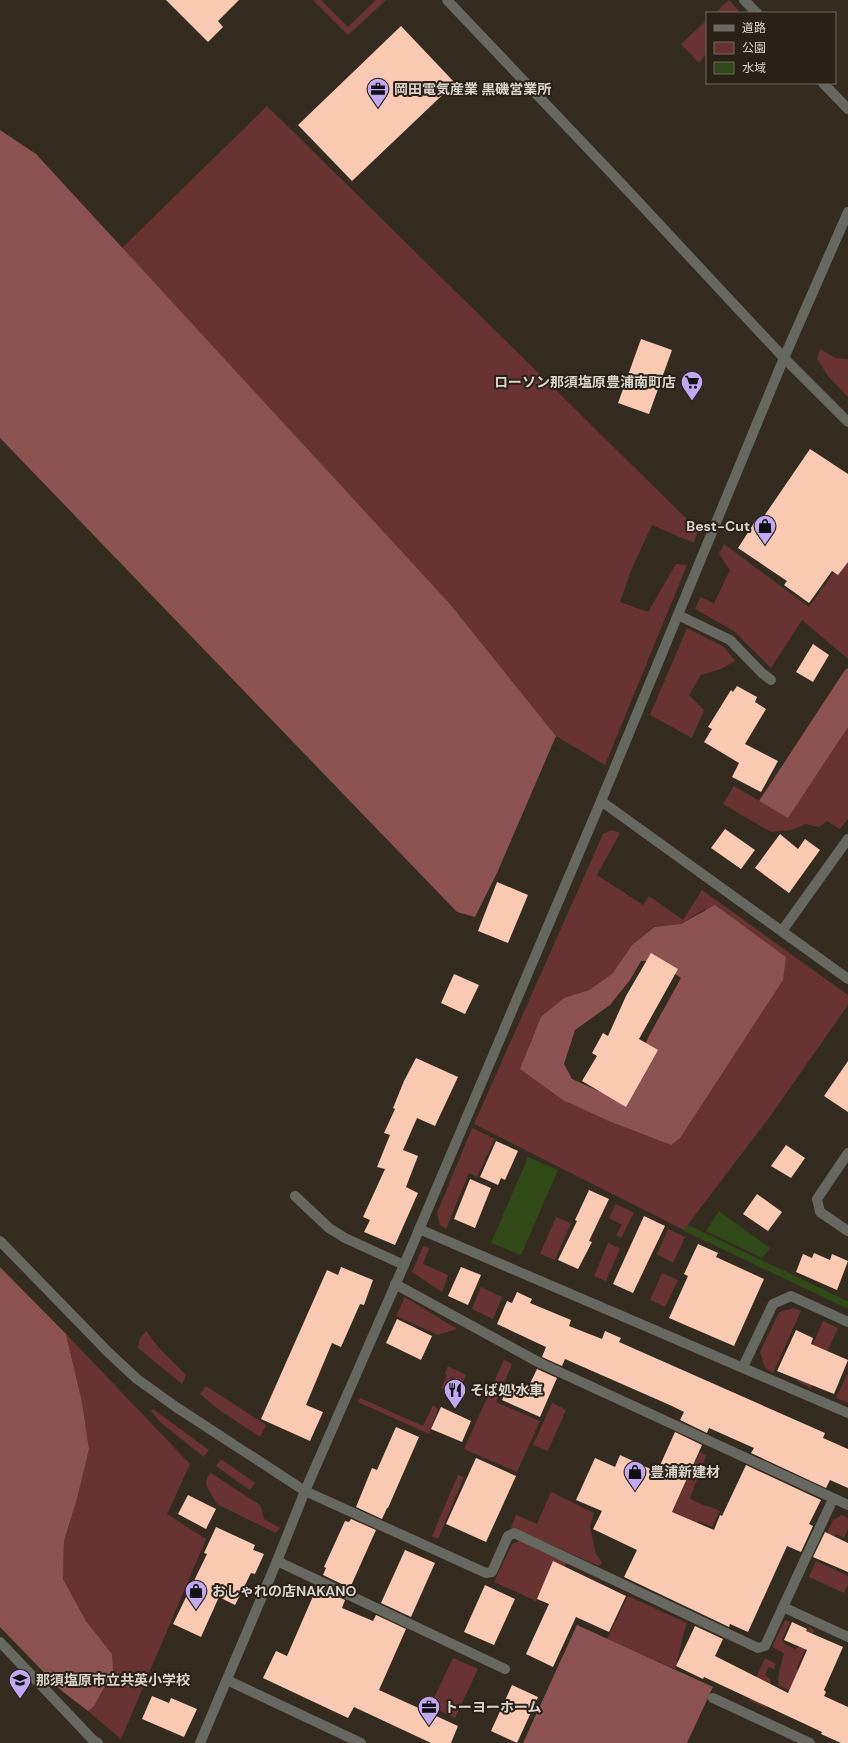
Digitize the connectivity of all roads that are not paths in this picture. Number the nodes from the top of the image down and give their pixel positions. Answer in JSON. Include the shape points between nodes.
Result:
{"nodes":[{"id":1,"x":447,"y":0,"type":"edge"},
{"id":2,"x":744,"y":0,"type":"edge"},
{"id":3,"x":756,"y":12,"type":"edge"},
{"id":4,"x":824,"y":84,"type":"edge"},
{"id":5,"x":848,"y":109,"type":"edge"},
{"id":6,"x":848,"y":212,"type":"edge"},
{"id":7,"x":784,"y":358,"type":"junction"},
{"id":8,"x":848,"y":422,"type":"edge"},
{"id":9,"x":678,"y":615,"type":"junction"},
{"id":10,"x":771,"y":680,"type":"dead end"},
{"id":11,"x":601,"y":801,"type":"junction"},
{"id":12,"x":848,"y":839,"type":"edge"},
{"id":13,"x":782,"y":931,"type":"junction"},
{"id":14,"x":848,"y":979,"type":"edge"},
{"id":15,"x":848,"y":1153,"type":"edge"},
{"id":16,"x":295,"y":1196,"type":"dead end"},
{"id":17,"x":419,"y":1228,"type":"junction"},
{"id":18,"x":848,"y":1231,"type":"edge"},
{"id":19,"x":0,"y":1241,"type":"edge"},
{"id":20,"x":404,"y":1265,"type":"junction"},
{"id":21,"x":395,"y":1284,"type":"junction"},
{"id":22,"x":848,"y":1322,"type":"edge"},
{"id":23,"x":743,"y":1367,"type":"junction"},
{"id":24,"x":848,"y":1413,"type":"edge"},
{"id":25,"x":305,"y":1491,"type":"junction"},
{"id":26,"x":833,"y":1499,"type":"junction"},
{"id":27,"x":848,"y":1506,"type":"edge"},
{"id":28,"x":277,"y":1561,"type":"junction"},
{"id":29,"x":783,"y":1607,"type":"junction"},
{"id":30,"x":848,"y":1637,"type":"edge"},
{"id":31,"x":0,"y":1642,"type":"edge"},
{"id":32,"x":505,"y":1669,"type":"dead end"},
{"id":33,"x":227,"y":1680,"type":"junction"},
{"id":34,"x":713,"y":1698,"type":"dead end"},
{"id":35,"x":98,"y":1743,"type":"edge"},
{"id":36,"x":200,"y":1743,"type":"edge"},
{"id":37,"x":361,"y":1743,"type":"edge"},
{"id":38,"x":810,"y":1743,"type":"edge"}],
"edges":[{"from":1,"to":7,"type":"street"},
{"from":2,"to":3,"type":"street"},
{"from":4,"to":5,"type":"street"},
{"from":6,"to":7,"type":"street"},
{"from":7,"to":8,"type":"street"},
{"from":7,"to":9,"type":"street"},
{"from":9,"to":10,"type":"street","via":[[730,640]]},
{"from":9,"to":11,"type":"street"},
{"from":11,"to":13,"type":"street"},
{"from":11,"to":17,"type":"street"},
{"from":12,"to":13,"type":"street"},
{"from":13,"to":14,"type":"street"},
{"from":15,"to":18,"type":"street","via":[[817,1199],[820,1212]]},
{"from":16,"to":20,"type":"street","via":[[329,1228]]},
{"from":17,"to":20,"type":"street"},
{"from":17,"to":23,"type":"street"},
{"from":19,"to":25,"type":"street","via":[[108,1352],[137,1378],[176,1407]]},
{"from":20,"to":21,"type":"street"},
{"from":21,"to":25,"type":"street"},
{"from":21,"to":26,"type":"street","via":[[540,1363]]},
{"from":22,"to":23,"type":"street","via":[[791,1296],[773,1304]]},
{"from":23,"to":24,"type":"street"},
{"from":25,"to":28,"type":"street"},
{"from":25,"to":29,"type":"street","via":[[486,1573],[492,1572],[508,1536],[514,1533],[758,1648],[765,1646]]},
{"from":26,"to":27,"type":"street"},
{"from":26,"to":29,"type":"street"},
{"from":28,"to":32,"type":"street"},
{"from":28,"to":33,"type":"street"},
{"from":29,"to":30,"type":"street"},
{"from":31,"to":35,"type":"street"},
{"from":33,"to":36,"type":"street"},
{"from":33,"to":37,"type":"street"},
{"from":34,"to":38,"type":"street"}]}
